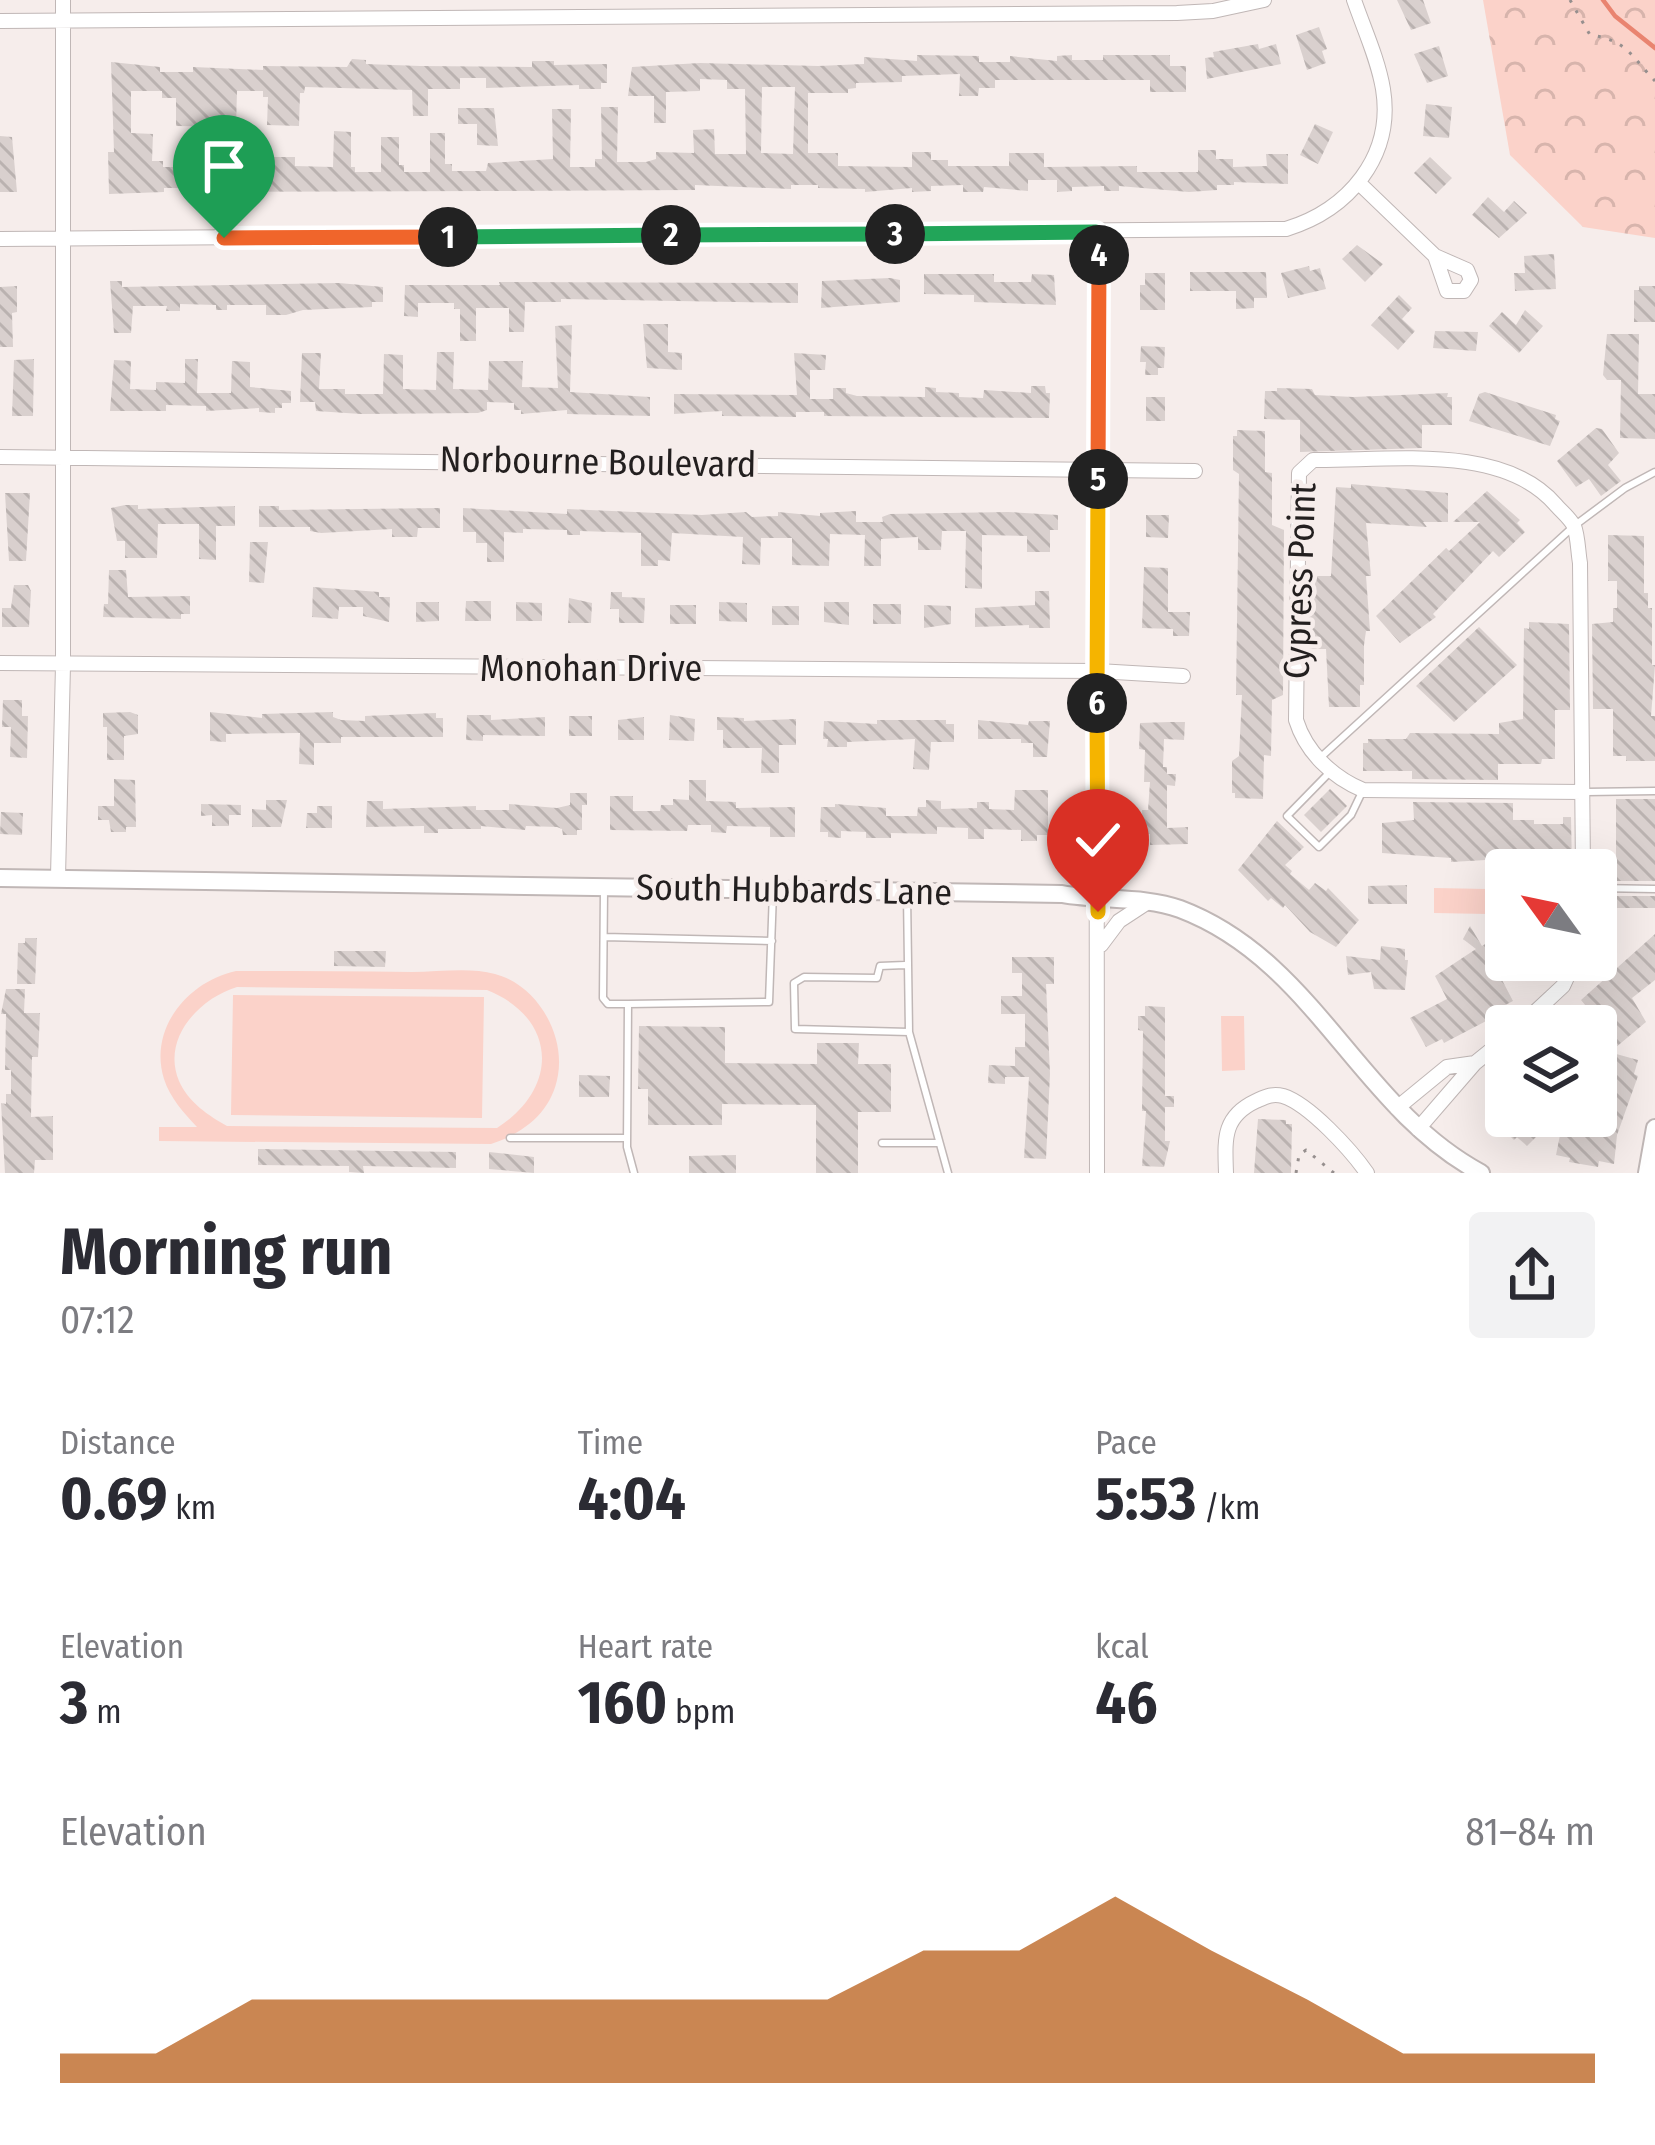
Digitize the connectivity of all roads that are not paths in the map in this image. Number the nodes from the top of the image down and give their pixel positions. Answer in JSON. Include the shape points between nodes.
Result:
{"nodes":[{"id":1,"x":63,"y":0,"type":"edge"},
{"id":2,"x":1264,"y":0,"type":"edge"},
{"id":3,"x":1354,"y":0,"type":"edge"},
{"id":4,"x":63,"y":20,"type":"junction"},
{"id":5,"x":0,"y":21,"type":"edge"},
{"id":6,"x":1359,"y":183,"type":"junction"},
{"id":7,"x":1096,"y":232,"type":"junction"},
{"id":8,"x":0,"y":239,"type":"edge"},
{"id":9,"x":63,"y":239,"type":"junction"},
{"id":10,"x":1435,"y":256,"type":"dead end"},
{"id":11,"x":64,"y":456,"type":"junction"},
{"id":12,"x":0,"y":457,"type":"edge"},
{"id":13,"x":1098,"y":468,"type":"junction"},
{"id":14,"x":1195,"y":471,"type":"dead end"},
{"id":15,"x":1655,"y":472,"type":"edge"},
{"id":16,"x":1574,"y":526,"type":"junction"},
{"id":17,"x":0,"y":663,"type":"edge"},
{"id":18,"x":64,"y":665,"type":"junction"},
{"id":19,"x":1098,"y":671,"type":"junction"},
{"id":20,"x":1183,"y":676,"type":"dead end"},
{"id":21,"x":1319,"y":758,"type":"junction"},
{"id":22,"x":1332,"y":770,"type":"junction"},
{"id":23,"x":1363,"y":790,"type":"junction"},
{"id":24,"x":1655,"y":791,"type":"edge"},
{"id":25,"x":1582,"y":792,"type":"junction"},
{"id":26,"x":1583,"y":849,"type":"edge"},
{"id":27,"x":58,"y":877,"type":"junction"},
{"id":28,"x":0,"y":878,"type":"edge"},
{"id":29,"x":604,"y":886,"type":"junction"},
{"id":30,"x":1617,"y":888,"type":"edge"},
{"id":31,"x":1655,"y":889,"type":"edge"},
{"id":32,"x":773,"y":890,"type":"junction"},
{"id":33,"x":908,"y":891,"type":"junction"},
{"id":34,"x":1098,"y":901,"type":"junction"},
{"id":35,"x":1148,"y":902,"type":"junction"},
{"id":36,"x":604,"y":937,"type":"junction"},
{"id":37,"x":772,"y":940,"type":"junction"},
{"id":38,"x":1099,"y":950,"type":"junction"},
{"id":39,"x":905,"y":965,"type":"junction"},
{"id":40,"x":1565,"y":981,"type":"edge"},
{"id":41,"x":772,"y":983,"type":"junction"},
{"id":42,"x":794,"y":983,"type":"junction"},
{"id":43,"x":628,"y":1004,"type":"junction"},
{"id":44,"x":1544,"y":1005,"type":"edge"},
{"id":45,"x":909,"y":1032,"type":"junction"},
{"id":46,"x":1485,"y":1055,"type":"edge"},
{"id":47,"x":1475,"y":1063,"type":"junction"},
{"id":48,"x":1396,"y":1108,"type":"junction"},
{"id":49,"x":1655,"y":1128,"type":"edge"},
{"id":50,"x":1418,"y":1129,"type":"junction"},
{"id":51,"x":510,"y":1138,"type":"dead end"},
{"id":52,"x":627,"y":1138,"type":"junction"},
{"id":53,"x":882,"y":1143,"type":"dead end"},
{"id":54,"x":940,"y":1143,"type":"junction"},
{"id":55,"x":634,"y":1173,"type":"edge"},
{"id":56,"x":948,"y":1173,"type":"edge"},
{"id":57,"x":1097,"y":1173,"type":"edge"},
{"id":58,"x":1226,"y":1173,"type":"edge"},
{"id":59,"x":1366,"y":1173,"type":"edge"},
{"id":60,"x":1481,"y":1173,"type":"edge"},
{"id":61,"x":1647,"y":1173,"type":"edge"}],
"edges":[{"from":1,"to":4,"type":"street"},
{"from":2,"to":4,"type":"street","via":[[1177,13]]},
{"from":3,"to":6,"type":"street","via":[[1384,104],[1378,148]]},
{"from":4,"to":5,"type":"street"},
{"from":4,"to":9,"type":"street"},
{"from":6,"to":7,"type":"street","via":[[1321,216],[1286,229]]},
{"from":6,"to":10,"type":"street"},
{"from":7,"to":9,"type":"street"},
{"from":7,"to":13,"type":"street"},
{"from":8,"to":9,"type":"street"},
{"from":9,"to":11,"type":"street"},
{"from":11,"to":12,"type":"street","name":"Norbourne Boulevard"},
{"from":11,"to":13,"type":"street","name":"Norbourne Boulevard"},
{"from":11,"to":18,"type":"street"},
{"from":13,"to":14,"type":"street","name":"Norbourne Boulevard"},
{"from":13,"to":19,"type":"street"},
{"from":15,"to":16,"type":"lane"},
{"from":16,"to":21,"type":"lane"},
{"from":16,"to":21,"type":"street","name":"Cypress Point","via":[[1545,492],[1498,466],[1304,464],[1296,720]]},
{"from":16,"to":25,"type":"street"},
{"from":17,"to":18,"type":"street","name":"Monohan Drive"},
{"from":18,"to":19,"type":"street","name":"Monohan Drive"},
{"from":18,"to":27,"type":"street"},
{"from":19,"to":20,"type":"street","name":"Monohan Drive"},
{"from":19,"to":34,"type":"street"},
{"from":21,"to":22,"type":"street","name":"Cypress Point"},
{"from":22,"to":23,"type":"street","name":"Cypress Point"},
{"from":22,"to":23,"type":"lane","via":[[1287,816],[1319,848]]},
{"from":23,"to":25,"type":"street"},
{"from":24,"to":25,"type":"lane"},
{"from":25,"to":26,"type":"street"},
{"from":27,"to":28,"type":"street","name":"South Hubbards Lane"},
{"from":27,"to":29,"type":"street","name":"South Hubbards Lane"},
{"from":29,"to":32,"type":"street","name":"South Hubbards Lane"},
{"from":29,"to":36,"type":"lane"},
{"from":30,"to":31,"type":"lane"},
{"from":32,"to":33,"type":"street","name":"South Hubbards Lane"},
{"from":32,"to":37,"type":"lane"},
{"from":33,"to":34,"type":"street","name":"South Hubbards Lane"},
{"from":33,"to":39,"type":"lane"},
{"from":34,"to":35,"type":"street","name":"South Hubbards Lane"},
{"from":34,"to":38,"type":"street"},
{"from":35,"to":38,"type":"street","via":[[1119,921]]},
{"from":35,"to":48,"type":"street","name":"South Hubbards Lane","via":[[1198,916],[1259,952]]},
{"from":36,"to":37,"type":"lane"},
{"from":36,"to":43,"type":"lane","via":[[604,1000]]},
{"from":37,"to":41,"type":"lane"},
{"from":38,"to":57,"type":"street"},
{"from":39,"to":42,"type":"lane","via":[[880,966],[877,978]]},
{"from":39,"to":45,"type":"lane"},
{"from":40,"to":44,"type":"street"},
{"from":41,"to":42,"type":"lane"},
{"from":41,"to":43,"type":"lane","via":[[766,1004]]},
{"from":42,"to":45,"type":"lane","via":[[795,1029]]},
{"from":43,"to":52,"type":"lane"},
{"from":45,"to":54,"type":"lane"},
{"from":46,"to":47,"type":"street"},
{"from":47,"to":48,"type":"street","via":[[1447,1067]]},
{"from":47,"to":50,"type":"street"},
{"from":48,"to":50,"type":"street","name":"South Hubbards Lane"},
{"from":49,"to":61,"type":"street"},
{"from":50,"to":60,"type":"street","name":"South Hubbards Lane"},
{"from":51,"to":52,"type":"lane"},
{"from":52,"to":55,"type":"lane"},
{"from":53,"to":54,"type":"lane"},
{"from":54,"to":56,"type":"lane"},
{"from":58,"to":59,"type":"street","via":[[1232,1116],[1276,1094],[1332,1133]]}]}
